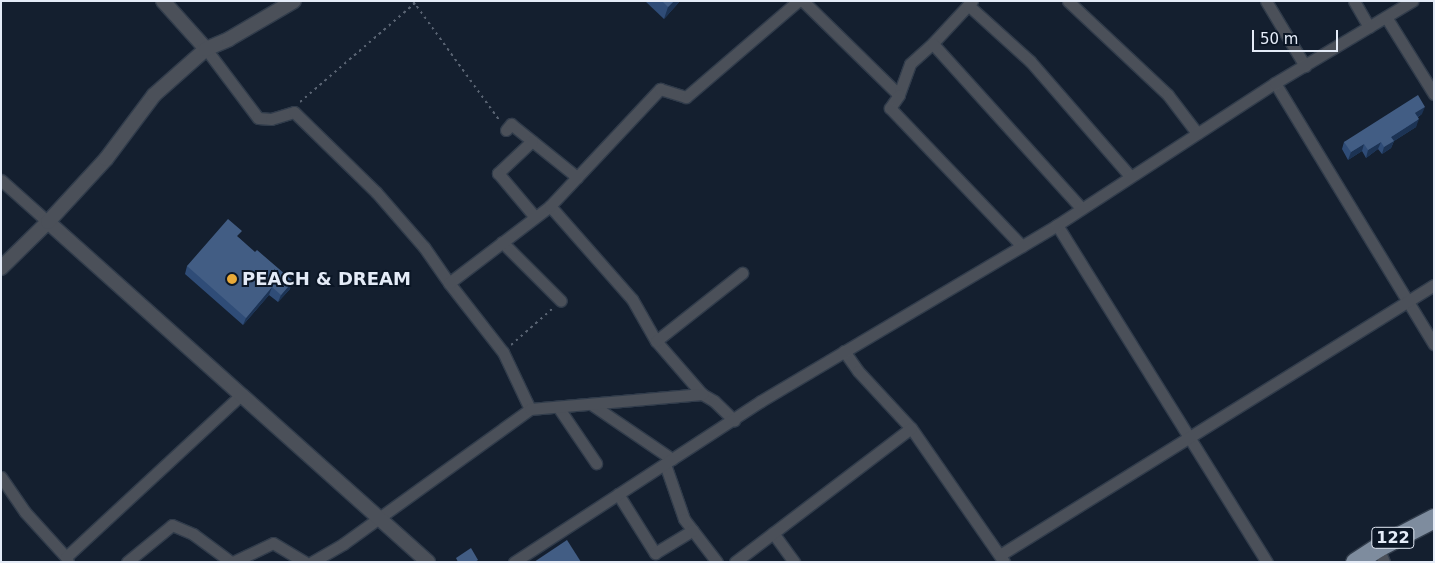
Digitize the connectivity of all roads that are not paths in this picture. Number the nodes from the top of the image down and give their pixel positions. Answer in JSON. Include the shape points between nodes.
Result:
{"nodes":[{"id":1,"x":163,"y":1,"type":"edge"},
{"id":2,"x":294,"y":1,"type":"edge"},
{"id":3,"x":798,"y":1,"type":"edge"},
{"id":4,"x":803,"y":1,"type":"edge"},
{"id":5,"x":1068,"y":1,"type":"edge"},
{"id":6,"x":1266,"y":1,"type":"edge"},
{"id":7,"x":1354,"y":1,"type":"edge"},
{"id":8,"x":1412,"y":1,"type":"edge"},
{"id":9,"x":970,"y":3,"type":"edge"},
{"id":10,"x":1386,"y":17,"type":"junction"},
{"id":11,"x":1370,"y":27,"type":"junction"},
{"id":12,"x":933,"y":44,"type":"junction"},
{"id":13,"x":206,"y":49,"type":"junction"},
{"id":14,"x":1305,"y":66,"type":"junction"},
{"id":15,"x":1275,"y":83,"type":"junction"},
{"id":16,"x":1434,"y":94,"type":"edge"},
{"id":17,"x":900,"y":95,"type":"junction"},
{"id":18,"x":506,"y":130,"type":"road end"},
{"id":19,"x":1198,"y":133,"type":"junction"},
{"id":20,"x":532,"y":141,"type":"junction"},
{"id":21,"x":1130,"y":176,"type":"junction"},
{"id":22,"x":576,"y":177,"type":"junction"},
{"id":23,"x":1,"y":180,"type":"edge"},
{"id":24,"x":550,"y":206,"type":"junction"},
{"id":25,"x":1081,"y":208,"type":"junction"},
{"id":26,"x":535,"y":216,"type":"junction"},
{"id":27,"x":48,"y":222,"type":"junction"},
{"id":28,"x":1056,"y":225,"type":"junction"},
{"id":29,"x":502,"y":242,"type":"junction"},
{"id":30,"x":1022,"y":246,"type":"junction"},
{"id":31,"x":1,"y":268,"type":"edge"},
{"id":32,"x":742,"y":273,"type":"dead end"},
{"id":33,"x":448,"y":284,"type":"junction"},
{"id":34,"x":1434,"y":285,"type":"edge"},
{"id":35,"x":562,"y":301,"type":"road end"},
{"id":36,"x":1408,"y":301,"type":"junction"},
{"id":37,"x":656,"y":342,"type":"junction"},
{"id":38,"x":1434,"y":344,"type":"edge"},
{"id":39,"x":844,"y":351,"type":"junction"},
{"id":40,"x":702,"y":394,"type":"junction"},
{"id":41,"x":241,"y":395,"type":"junction"},
{"id":42,"x":591,"y":404,"type":"junction"},
{"id":43,"x":558,"y":407,"type":"junction"},
{"id":44,"x":530,"y":409,"type":"junction"},
{"id":45,"x":734,"y":420,"type":"junction"},
{"id":46,"x":911,"y":428,"type":"junction"},
{"id":47,"x":1190,"y":436,"type":"junction"},
{"id":48,"x":669,"y":461,"type":"junction"},
{"id":49,"x":596,"y":463,"type":"dead end"},
{"id":50,"x":1,"y":477,"type":"edge"},
{"id":51,"x":618,"y":494,"type":"junction"},
{"id":52,"x":1434,"y":518,"type":"edge"},
{"id":53,"x":378,"y":519,"type":"junction"},
{"id":54,"x":693,"y":530,"type":"junction"},
{"id":55,"x":773,"y":533,"type":"junction"},
{"id":56,"x":1381,"y":554,"type":"edge"},
{"id":57,"x":1002,"y":558,"type":"edge"},
{"id":58,"x":67,"y":559,"type":"edge"},
{"id":59,"x":127,"y":562,"type":"edge"},
{"id":60,"x":232,"y":562,"type":"edge"},
{"id":61,"x":305,"y":562,"type":"edge"},
{"id":62,"x":312,"y":562,"type":"edge"},
{"id":63,"x":428,"y":562,"type":"edge"},
{"id":64,"x":514,"y":562,"type":"edge"},
{"id":65,"x":717,"y":562,"type":"edge"},
{"id":66,"x":735,"y":562,"type":"edge"},
{"id":67,"x":794,"y":562,"type":"edge"},
{"id":68,"x":1267,"y":562,"type":"edge"},
{"id":69,"x":1355,"y":562,"type":"edge"}],
"edges":[{"from":1,"to":13,"type":"street"},
{"from":2,"to":13,"type":"street"},
{"from":3,"to":22,"type":"street","via":[[686,97],[660,89]]},
{"from":4,"to":17,"type":"street"},
{"from":5,"to":19,"type":"street","via":[[1168,95]]},
{"from":6,"to":14,"type":"street"},
{"from":7,"to":11,"type":"street"},
{"from":8,"to":10,"type":"street"},
{"from":9,"to":12,"type":"street"},
{"from":9,"to":21,"type":"street","via":[[1030,61]]},
{"from":10,"to":11,"type":"street"},
{"from":10,"to":16,"type":"street"},
{"from":11,"to":14,"type":"street"},
{"from":12,"to":17,"type":"street","via":[[910,64]]},
{"from":12,"to":25,"type":"street"},
{"from":13,"to":27,"type":"street","via":[[154,95],[106,159]]},
{"from":13,"to":33,"type":"street","via":[[258,118],[271,119],[293,113],[300,116],[376,192],[424,247]]},
{"from":14,"to":15,"type":"street"},
{"from":15,"to":19,"type":"street"},
{"from":15,"to":36,"type":"street"},
{"from":17,"to":30,"type":"street","via":[[890,108]]},
{"from":18,"to":20,"type":"street","via":[[511,124]]},
{"from":19,"to":21,"type":"street"},
{"from":20,"to":22,"type":"street"},
{"from":20,"to":26,"type":"street","via":[[498,172]]},
{"from":21,"to":25,"type":"street"},
{"from":22,"to":24,"type":"street"},
{"from":23,"to":27,"type":"street"},
{"from":24,"to":26,"type":"street"},
{"from":24,"to":37,"type":"street","via":[[632,299]]},
{"from":25,"to":28,"type":"street"},
{"from":26,"to":29,"type":"street"},
{"from":27,"to":31,"type":"street"},
{"from":27,"to":41,"type":"street"},
{"from":28,"to":30,"type":"street"},
{"from":28,"to":47,"type":"street"},
{"from":29,"to":33,"type":"street"},
{"from":29,"to":35,"type":"street"},
{"from":30,"to":39,"type":"street"},
{"from":32,"to":37,"type":"street"},
{"from":33,"to":44,"type":"street","via":[[503,352]]},
{"from":34,"to":36,"type":"street"},
{"from":36,"to":38,"type":"street"},
{"from":36,"to":47,"type":"street"},
{"from":37,"to":40,"type":"street"},
{"from":39,"to":45,"type":"street"},
{"from":39,"to":46,"type":"street","via":[[858,371]]},
{"from":40,"to":42,"type":"street"},
{"from":40,"to":45,"type":"street"},
{"from":41,"to":53,"type":"street"},
{"from":41,"to":58,"type":"street"},
{"from":42,"to":43,"type":"street"},
{"from":42,"to":48,"type":"street"},
{"from":43,"to":44,"type":"street"},
{"from":43,"to":49,"type":"street"},
{"from":44,"to":53,"type":"street"},
{"from":45,"to":48,"type":"street"},
{"from":46,"to":55,"type":"street"},
{"from":46,"to":57,"type":"street"},
{"from":47,"to":57,"type":"street"},
{"from":47,"to":68,"type":"street"},
{"from":48,"to":51,"type":"street"},
{"from":48,"to":54,"type":"street","via":[[684,519]]},
{"from":50,"to":58,"type":"street","via":[[25,512]]},
{"from":51,"to":54,"type":"street","via":[[655,553]]},
{"from":51,"to":64,"type":"street"},
{"from":52,"to":56,"type":"highway","number":"122"},
{"from":53,"to":62,"type":"street"},
{"from":53,"to":63,"type":"street"},
{"from":54,"to":65,"type":"street"},
{"from":55,"to":66,"type":"street"},
{"from":55,"to":67,"type":"street"},
{"from":56,"to":69,"type":"highway","number":"122"},
{"from":59,"to":60,"type":"street","via":[[172,525],[194,534]]},
{"from":60,"to":61,"type":"street","via":[[273,543]]}]}
